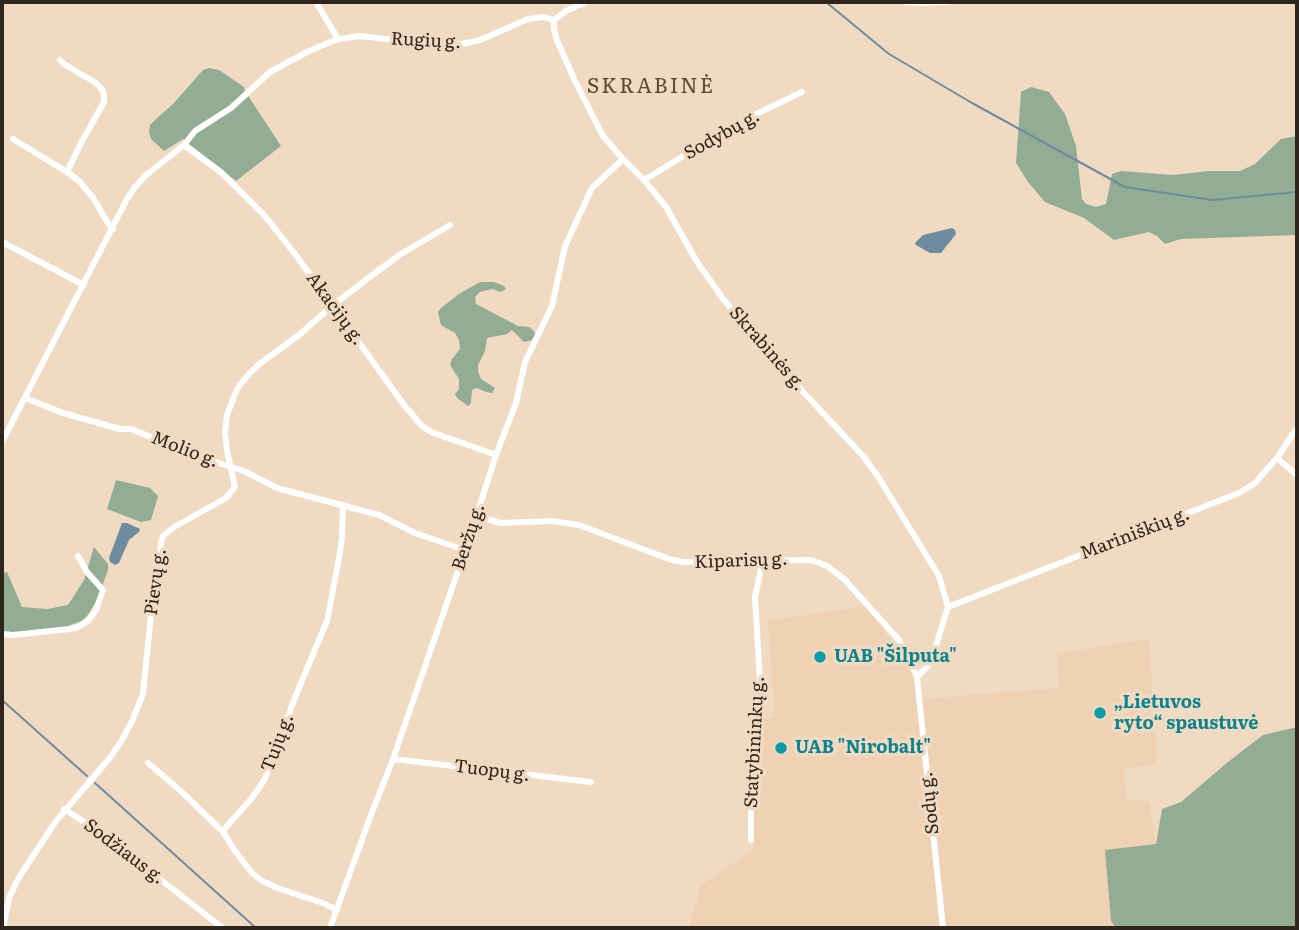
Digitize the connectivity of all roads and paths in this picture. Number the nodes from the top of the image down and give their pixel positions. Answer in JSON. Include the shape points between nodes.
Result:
{"nodes":[{"id":1,"x":316,"y":2,"type":"edge"},
{"id":2,"x":573,"y":2,"type":"edge"},
{"id":3,"x":586,"y":2,"type":"edge"},
{"id":4,"x":906,"y":2,"type":"edge"},
{"id":5,"x":948,"y":2,"type":"edge"},
{"id":6,"x":566,"y":11,"type":"junction"},
{"id":7,"x":554,"y":20,"type":"junction"},
{"id":8,"x":338,"y":39,"type":"junction"},
{"id":9,"x":60,"y":60,"type":"dead end"},
{"id":10,"x":802,"y":93,"type":"dead end"},
{"id":11,"x":13,"y":139,"type":"dead end"},
{"id":12,"x":184,"y":145,"type":"junction"},
{"id":13,"x":623,"y":159,"type":"junction"},
{"id":14,"x":68,"y":172,"type":"junction"},
{"id":15,"x":645,"y":180,"type":"junction"},
{"id":16,"x":450,"y":225,"type":"dead end"},
{"id":17,"x":113,"y":229,"type":"junction"},
{"id":18,"x":2,"y":242,"type":"edge"},
{"id":19,"x":84,"y":285,"type":"junction"},
{"id":20,"x":333,"y":305,"type":"junction"},
{"id":21,"x":25,"y":398,"type":"junction"},
{"id":22,"x":1297,"y":428,"type":"edge"},
{"id":23,"x":2,"y":442,"type":"edge"},
{"id":24,"x":496,"y":454,"type":"junction"},
{"id":25,"x":1277,"y":458,"type":"junction"},
{"id":26,"x":231,"y":467,"type":"junction"},
{"id":27,"x":1297,"y":475,"type":"edge"},
{"id":28,"x":343,"y":505,"type":"junction"},
{"id":29,"x":476,"y":516,"type":"junction"},
{"id":30,"x":465,"y":550,"type":"junction"},
{"id":31,"x":78,"y":556,"type":"dead end"},
{"id":32,"x":763,"y":560,"type":"junction"},
{"id":33,"x":948,"y":607,"type":"junction"},
{"id":34,"x":2,"y":634,"type":"edge"},
{"id":35,"x":917,"y":677,"type":"junction"},
{"id":36,"x":393,"y":759,"type":"junction"},
{"id":37,"x":148,"y":763,"type":"dead end"},
{"id":38,"x":591,"y":782,"type":"dead end"},
{"id":39,"x":64,"y":809,"type":"junction"},
{"id":40,"x":223,"y":832,"type":"junction"},
{"id":41,"x":751,"y":840,"type":"dead end"},
{"id":42,"x":337,"y":910,"type":"junction"},
{"id":43,"x":5,"y":927,"type":"edge"},
{"id":44,"x":223,"y":928,"type":"edge"},
{"id":45,"x":330,"y":928,"type":"edge"},
{"id":46,"x":943,"y":928,"type":"edge"}],
"edges":[{"from":1,"to":8,"type":"street"},
{"from":2,"to":6,"type":"street"},
{"from":3,"to":6,"type":"street"},
{"from":4,"to":5,"type":"street"},
{"from":6,"to":7,"type":"street"},
{"from":7,"to":8,"type":"street","name":"Rugių g.","via":[[528,19],[480,40],[453,46],[360,36]]},
{"from":7,"to":13,"type":"street","name":"Skrabinės g.","via":[[556,38],[585,102],[603,136]]},
{"from":8,"to":12,"type":"street","via":[[270,72],[231,108],[195,131]]},
{"from":9,"to":14,"type":"street","via":[[96,83],[104,96]]},
{"from":10,"to":15,"type":"street","name":"Sodybų g.","via":[[740,122]]},
{"from":11,"to":14,"type":"street"},
{"from":12,"to":17,"type":"street","via":[[135,187]]},
{"from":12,"to":20,"type":"street","name":"Akacijų g.","via":[[251,201]]},
{"from":13,"to":15,"type":"street","name":"Skrabinės g."},
{"from":13,"to":24,"type":"street","name":"Beržų g.","via":[[592,188],[565,246],[552,306],[525,362],[516,403]]},
{"from":14,"to":17,"type":"street","via":[[94,199]]},
{"from":15,"to":33,"type":"street","name":"Skrabinės g.","via":[[724,300],[877,475],[939,576]]},
{"from":16,"to":20,"type":"street","name":"Pievų g."},
{"from":17,"to":19,"type":"street"},
{"from":18,"to":19,"type":"street"},
{"from":19,"to":21,"type":"street"},
{"from":20,"to":24,"type":"street","name":"Akacijų g.","via":[[422,426]]},
{"from":20,"to":26,"type":"street","name":"Pievų g.","via":[[258,365],[237,389],[225,425]]},
{"from":21,"to":23,"type":"street"},
{"from":21,"to":26,"type":"street","name":"Molio g.","via":[[131,429]]},
{"from":22,"to":25,"type":"street","name":"Mariniškių g."},
{"from":24,"to":29,"type":"street","name":"Beržų g."},
{"from":25,"to":27,"type":"street"},
{"from":25,"to":33,"type":"street","name":"Mariniškių g.","via":[[1254,484],[1239,493]]},
{"from":26,"to":28,"type":"street","name":"Molio g.","via":[[277,488]]},
{"from":26,"to":39,"type":"street","name":"Pievų g.","via":[[235,487],[226,498],[163,536],[143,694],[122,740]]},
{"from":28,"to":30,"type":"street","name":"Molio g."},
{"from":28,"to":40,"type":"street","name":"Tujų g.","via":[[341,547],[327,621],[265,779]]},
{"from":29,"to":30,"type":"street","name":"Beržų g."},
{"from":29,"to":32,"type":"street","name":"Kiparisų g.","via":[[501,523],[579,525],[682,562]]},
{"from":30,"to":36,"type":"street","name":"Beržų g."},
{"from":31,"to":34,"type":"street","via":[[103,590],[88,621],[70,629]]},
{"from":32,"to":35,"type":"street","name":"Kiparisų g.","via":[[811,560],[827,566],[899,640]]},
{"from":32,"to":41,"type":"street","name":"Statybininkų g.","via":[[755,597],[761,700],[753,752]]},
{"from":33,"to":35,"type":"street","via":[[930,664]]},
{"from":35,"to":46,"type":"street","name":"Sodų g."},
{"from":36,"to":38,"type":"street","name":"Tuopų g."},
{"from":36,"to":42,"type":"street","name":"Beržų g."},
{"from":37,"to":40,"type":"street"},
{"from":39,"to":43,"type":"street","name":"Sodžiaus g.","via":[[9,898]]},
{"from":39,"to":44,"type":"street","name":"Sodžiaus g."},
{"from":40,"to":42,"type":"street","via":[[261,880]]},
{"from":42,"to":45,"type":"street","name":"Beržų g."}]}
